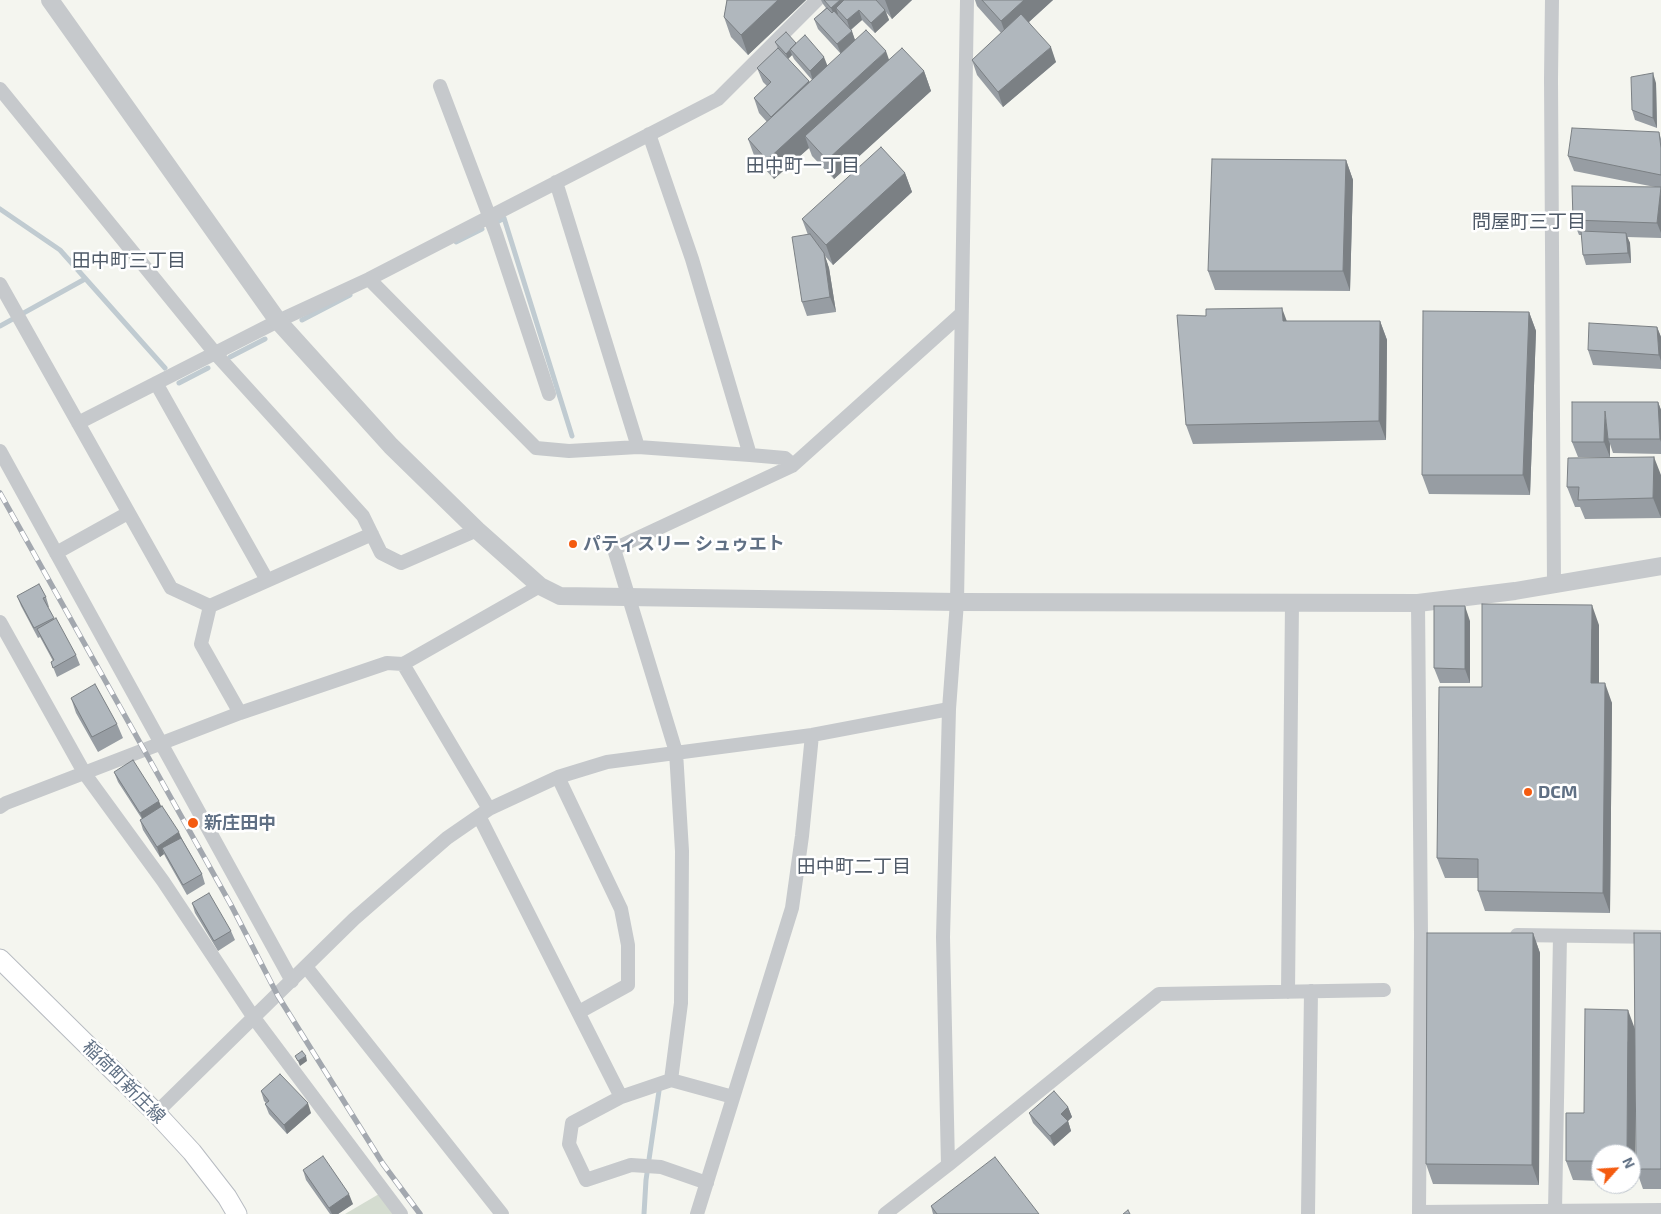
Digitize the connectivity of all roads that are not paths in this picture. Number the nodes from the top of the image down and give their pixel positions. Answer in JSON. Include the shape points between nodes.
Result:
{"nodes":[{"id":1,"x":50,"y":0,"type":"edge"},
{"id":2,"x":817,"y":0,"type":"edge"},
{"id":3,"x":967,"y":0,"type":"edge"},
{"id":4,"x":1552,"y":0,"type":"edge"},
{"id":5,"x":440,"y":86,"type":"dead end"},
{"id":6,"x":0,"y":89,"type":"edge"},
{"id":7,"x":649,"y":134,"type":"junction"},
{"id":8,"x":556,"y":182,"type":"junction"},
{"id":9,"x":489,"y":217,"type":"junction"},
{"id":10,"x":369,"y":279,"type":"junction"},
{"id":11,"x":0,"y":284,"type":"edge"},
{"id":12,"x":960,"y":315,"type":"junction"},
{"id":13,"x":278,"y":321,"type":"junction"},
{"id":14,"x":215,"y":352,"type":"junction"},
{"id":15,"x":156,"y":383,"type":"junction"},
{"id":16,"x":550,"y":394,"type":"dead end"},
{"id":17,"x":78,"y":423,"type":"junction"},
{"id":18,"x":638,"y":447,"type":"junction"},
{"id":19,"x":0,"y":451,"type":"edge"},
{"id":20,"x":750,"y":455,"type":"junction"},
{"id":21,"x":793,"y":465,"type":"junction"},
{"id":22,"x":128,"y":513,"type":"junction"},
{"id":23,"x":478,"y":530,"type":"junction"},
{"id":24,"x":372,"y":534,"type":"junction"},
{"id":25,"x":56,"y":553,"type":"junction"},
{"id":26,"x":1661,"y":566,"type":"edge"},
{"id":27,"x":267,"y":580,"type":"junction"},
{"id":28,"x":1554,"y":584,"type":"junction"},
{"id":29,"x":540,"y":586,"type":"junction"},
{"id":30,"x":629,"y":597,"type":"junction"},
{"id":31,"x":957,"y":602,"type":"junction"},
{"id":32,"x":1292,"y":603,"type":"junction"},
{"id":33,"x":1418,"y":603,"type":"junction"},
{"id":34,"x":210,"y":606,"type":"junction"},
{"id":35,"x":0,"y":622,"type":"edge"},
{"id":36,"x":403,"y":664,"type":"junction"},
{"id":37,"x":949,"y":709,"type":"junction"},
{"id":38,"x":240,"y":713,"type":"junction"},
{"id":39,"x":812,"y":735,"type":"junction"},
{"id":40,"x":161,"y":743,"type":"junction"},
{"id":41,"x":676,"y":752,"type":"junction"},
{"id":42,"x":85,"y":774,"type":"junction"},
{"id":43,"x":558,"y":777,"type":"junction"},
{"id":44,"x":0,"y":807,"type":"edge"},
{"id":45,"x":484,"y":812,"type":"junction"},
{"id":46,"x":1500,"y":935,"type":"edge"},
{"id":47,"x":1560,"y":936,"type":"junction"},
{"id":48,"x":1661,"y":937,"type":"edge"},
{"id":49,"x":0,"y":960,"type":"edge"},
{"id":50,"x":306,"y":968,"type":"junction"},
{"id":51,"x":292,"y":981,"type":"junction"},
{"id":52,"x":1384,"y":990,"type":"dead end"},
{"id":53,"x":1311,"y":991,"type":"junction"},
{"id":54,"x":1288,"y":992,"type":"junction"},
{"id":55,"x":579,"y":1012,"type":"junction"},
{"id":56,"x":254,"y":1018,"type":"junction"},
{"id":57,"x":671,"y":1080,"type":"junction"},
{"id":58,"x":621,"y":1097,"type":"junction"},
{"id":59,"x":733,"y":1097,"type":"junction"},
{"id":60,"x":156,"y":1113,"type":"junction"},
{"id":61,"x":948,"y":1164,"type":"junction"},
{"id":62,"x":706,"y":1183,"type":"junction"},
{"id":63,"x":1661,"y":1210,"type":"edge"},
{"id":64,"x":1555,"y":1211,"type":"junction"},
{"id":65,"x":1419,"y":1213,"type":"edge"},
{"id":66,"x":237,"y":1214,"type":"edge"},
{"id":67,"x":401,"y":1214,"type":"edge"},
{"id":68,"x":502,"y":1214,"type":"edge"},
{"id":69,"x":697,"y":1214,"type":"edge"},
{"id":70,"x":884,"y":1214,"type":"edge"},
{"id":71,"x":1308,"y":1214,"type":"edge"}],
"edges":[{"from":1,"to":13,"type":"street"},
{"from":2,"to":7,"type":"street","via":[[718,99]]},
{"from":3,"to":12,"type":"street"},
{"from":4,"to":28,"type":"street"},
{"from":5,"to":9,"type":"street"},
{"from":6,"to":14,"type":"street"},
{"from":7,"to":8,"type":"street"},
{"from":7,"to":20,"type":"street","via":[[692,259]]},
{"from":8,"to":9,"type":"street"},
{"from":8,"to":18,"type":"street"},
{"from":9,"to":10,"type":"street"},
{"from":9,"to":16,"type":"street"},
{"from":10,"to":13,"type":"street"},
{"from":10,"to":18,"type":"street","via":[[536,448],[569,451]]},
{"from":11,"to":17,"type":"street"},
{"from":12,"to":21,"type":"street"},
{"from":12,"to":31,"type":"street"},
{"from":13,"to":14,"type":"street"},
{"from":13,"to":23,"type":"street","via":[[391,446]]},
{"from":14,"to":15,"type":"street"},
{"from":14,"to":24,"type":"street","via":[[363,516]]},
{"from":15,"to":17,"type":"street"},
{"from":15,"to":27,"type":"street"},
{"from":17,"to":22,"type":"street"},
{"from":18,"to":20,"type":"street"},
{"from":19,"to":25,"type":"street"},
{"from":20,"to":21,"type":"street","via":[[784,458]]},
{"from":21,"to":30,"type":"street","via":[[614,549]]},
{"from":22,"to":25,"type":"street"},
{"from":22,"to":34,"type":"street","via":[[171,588]]},
{"from":23,"to":24,"type":"street","via":[[401,563],[381,553]]},
{"from":23,"to":29,"type":"street"},
{"from":24,"to":27,"type":"street"},
{"from":25,"to":40,"type":"street"},
{"from":26,"to":28,"type":"street"},
{"from":27,"to":34,"type":"street"},
{"from":28,"to":33,"type":"street","via":[[1515,592]]},
{"from":29,"to":30,"type":"street","via":[[560,596]]},
{"from":29,"to":36,"type":"street"},
{"from":30,"to":31,"type":"street"},
{"from":30,"to":41,"type":"street"},
{"from":31,"to":32,"type":"street"},
{"from":31,"to":37,"type":"street"},
{"from":32,"to":33,"type":"street"},
{"from":32,"to":54,"type":"street"},
{"from":33,"to":65,"type":"street","via":[[1426,934]]},
{"from":34,"to":38,"type":"street","via":[[200,644]]},
{"from":35,"to":42,"type":"street"},
{"from":36,"to":38,"type":"street","via":[[387,664]]},
{"from":36,"to":45,"type":"street"},
{"from":37,"to":39,"type":"street"},
{"from":37,"to":61,"type":"street","via":[[943,937]]},
{"from":38,"to":40,"type":"street"},
{"from":39,"to":41,"type":"street"},
{"from":39,"to":59,"type":"street","via":[[792,908]]},
{"from":40,"to":42,"type":"street"},
{"from":40,"to":51,"type":"street"},
{"from":41,"to":43,"type":"street","via":[[607,762]]},
{"from":41,"to":57,"type":"street","via":[[682,851],[681,1003]]},
{"from":42,"to":44,"type":"street"},
{"from":42,"to":56,"type":"street","via":[[163,881]]},
{"from":43,"to":45,"type":"street"},
{"from":43,"to":55,"type":"street","via":[[621,909],[628,945],[628,985]]},
{"from":45,"to":50,"type":"street","via":[[447,838],[394,883]]},
{"from":45,"to":55,"type":"street"},
{"from":46,"to":47,"type":"street"},
{"from":47,"to":48,"type":"street"},
{"from":47,"to":64,"type":"street"},
{"from":49,"to":60,"type":"main road","name":"稲荷町新庄線"},
{"from":50,"to":51,"type":"street"},
{"from":50,"to":68,"type":"street"},
{"from":51,"to":56,"type":"street"},
{"from":52,"to":53,"type":"street"},
{"from":53,"to":54,"type":"street"},
{"from":53,"to":71,"type":"street"},
{"from":54,"to":61,"type":"street","via":[[1159,994]]},
{"from":55,"to":58,"type":"street"},
{"from":56,"to":60,"type":"street"},
{"from":56,"to":67,"type":"street"},
{"from":57,"to":58,"type":"street"},
{"from":57,"to":59,"type":"street"},
{"from":58,"to":62,"type":"street","via":[[572,1123],[569,1144],[586,1180],[632,1165],[661,1167]]},
{"from":59,"to":62,"type":"street"},
{"from":60,"to":66,"type":"main road","name":"稲荷町新庄線","via":[[192,1152]]},
{"from":61,"to":70,"type":"street"},
{"from":62,"to":69,"type":"street"},
{"from":63,"to":64,"type":"street"},
{"from":64,"to":65,"type":"street"}]}
